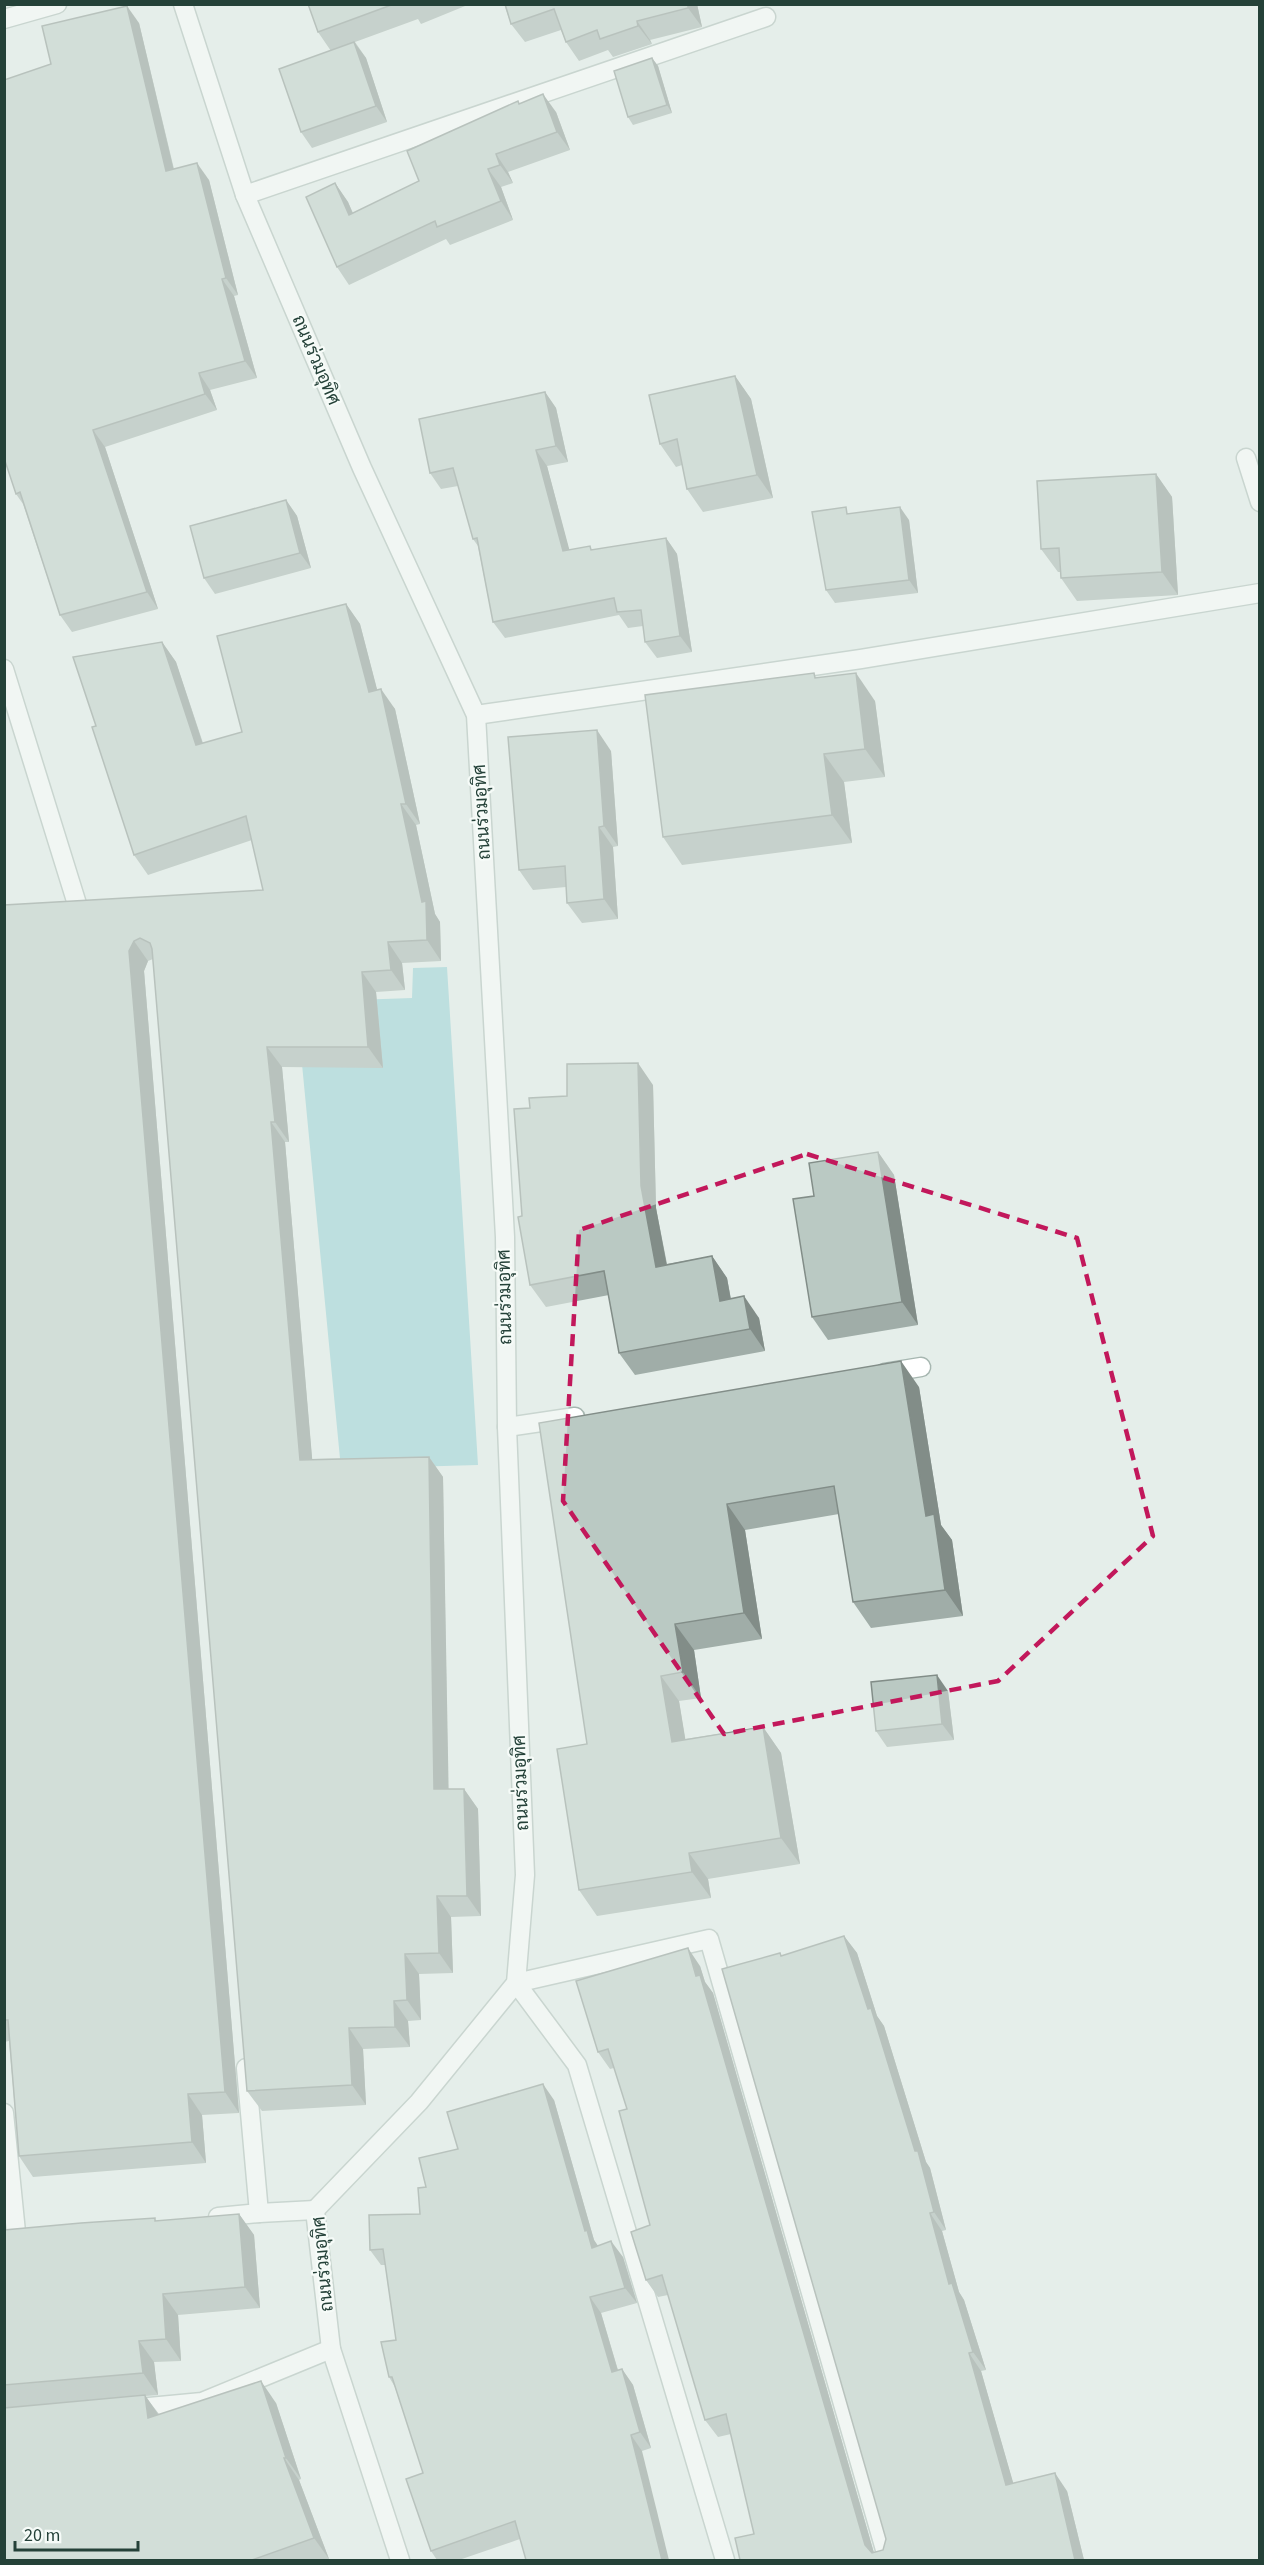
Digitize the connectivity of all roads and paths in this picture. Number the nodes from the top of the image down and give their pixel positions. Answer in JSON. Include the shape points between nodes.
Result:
{"nodes":[{"id":1,"x":57,"y":4,"type":"edge"},
{"id":2,"x":183,"y":4,"type":"edge"},
{"id":3,"x":766,"y":17,"type":"dead end"},
{"id":4,"x":4,"y":19,"type":"edge"},
{"id":5,"x":245,"y":195,"type":"junction"},
{"id":6,"x":1245,"y":458,"type":"dead end"},
{"id":7,"x":1260,"y":502,"type":"edge"},
{"id":8,"x":1260,"y":593,"type":"edge"},
{"id":9,"x":4,"y":669,"type":"edge"},
{"id":10,"x":476,"y":715,"type":"junction"},
{"id":11,"x":77,"y":904,"type":"edge"},
{"id":12,"x":921,"y":1367,"type":"dead end"},
{"id":13,"x":862,"y":1376,"type":"edge"},
{"id":14,"x":590,"y":1415,"type":"edge"},
{"id":15,"x":507,"y":1427,"type":"junction"},
{"id":16,"x":516,"y":1983,"type":"junction"},
{"id":17,"x":245,"y":2045,"type":"edge"},
{"id":18,"x":4,"y":2113,"type":"edge"},
{"id":19,"x":315,"y":2210,"type":"junction"},
{"id":20,"x":259,"y":2212,"type":"junction"},
{"id":21,"x":201,"y":2219,"type":"edge"},
{"id":22,"x":40,"y":2239,"type":"edge"},
{"id":23,"x":11,"y":2242,"type":"edge"},
{"id":24,"x":331,"y":2349,"type":"junction"},
{"id":25,"x":109,"y":2410,"type":"edge"},
{"id":26,"x":400,"y":2560,"type":"edge"},
{"id":27,"x":725,"y":2560,"type":"edge"},
{"id":28,"x":888,"y":2560,"type":"edge"}],
"edges":[{"from":1,"to":4,"type":"street"},
{"from":2,"to":5,"type":"street","name":"ถนนร่วมอุทิศ"},
{"from":3,"to":5,"type":"street"},
{"from":5,"to":10,"type":"street","name":"ถนนร่วมอุทิศ","via":[[362,468]]},
{"from":6,"to":7,"type":"street"},
{"from":8,"to":10,"type":"street","via":[[873,657]]},
{"from":9,"to":11,"type":"street"},
{"from":10,"to":15,"type":"street","name":"ถนนร่วมอุทิศ","via":[[504,1237]]},
{"from":12,"to":13,"type":"street"},
{"from":14,"to":15,"type":"street"},
{"from":15,"to":16,"type":"street","name":"ถนนร่วมอุทิศ","via":[[525,1875]]},
{"from":16,"to":19,"type":"street","name":"ถนนร่วมอุทิศ","via":[[419,2103]]},
{"from":16,"to":27,"type":"street","via":[[577,2065]]},
{"from":16,"to":28,"type":"street","via":[[709,1939]]},
{"from":17,"to":20,"type":"street"},
{"from":18,"to":23,"type":"street"},
{"from":19,"to":20,"type":"street"},
{"from":19,"to":24,"type":"street","name":"ถนนร่วมอุทิศ"},
{"from":20,"to":21,"type":"street"},
{"from":22,"to":23,"type":"street"},
{"from":24,"to":25,"type":"street","via":[[202,2402]]},
{"from":24,"to":26,"type":"street","name":"ถนนร่วมอุทิศ"}]}
